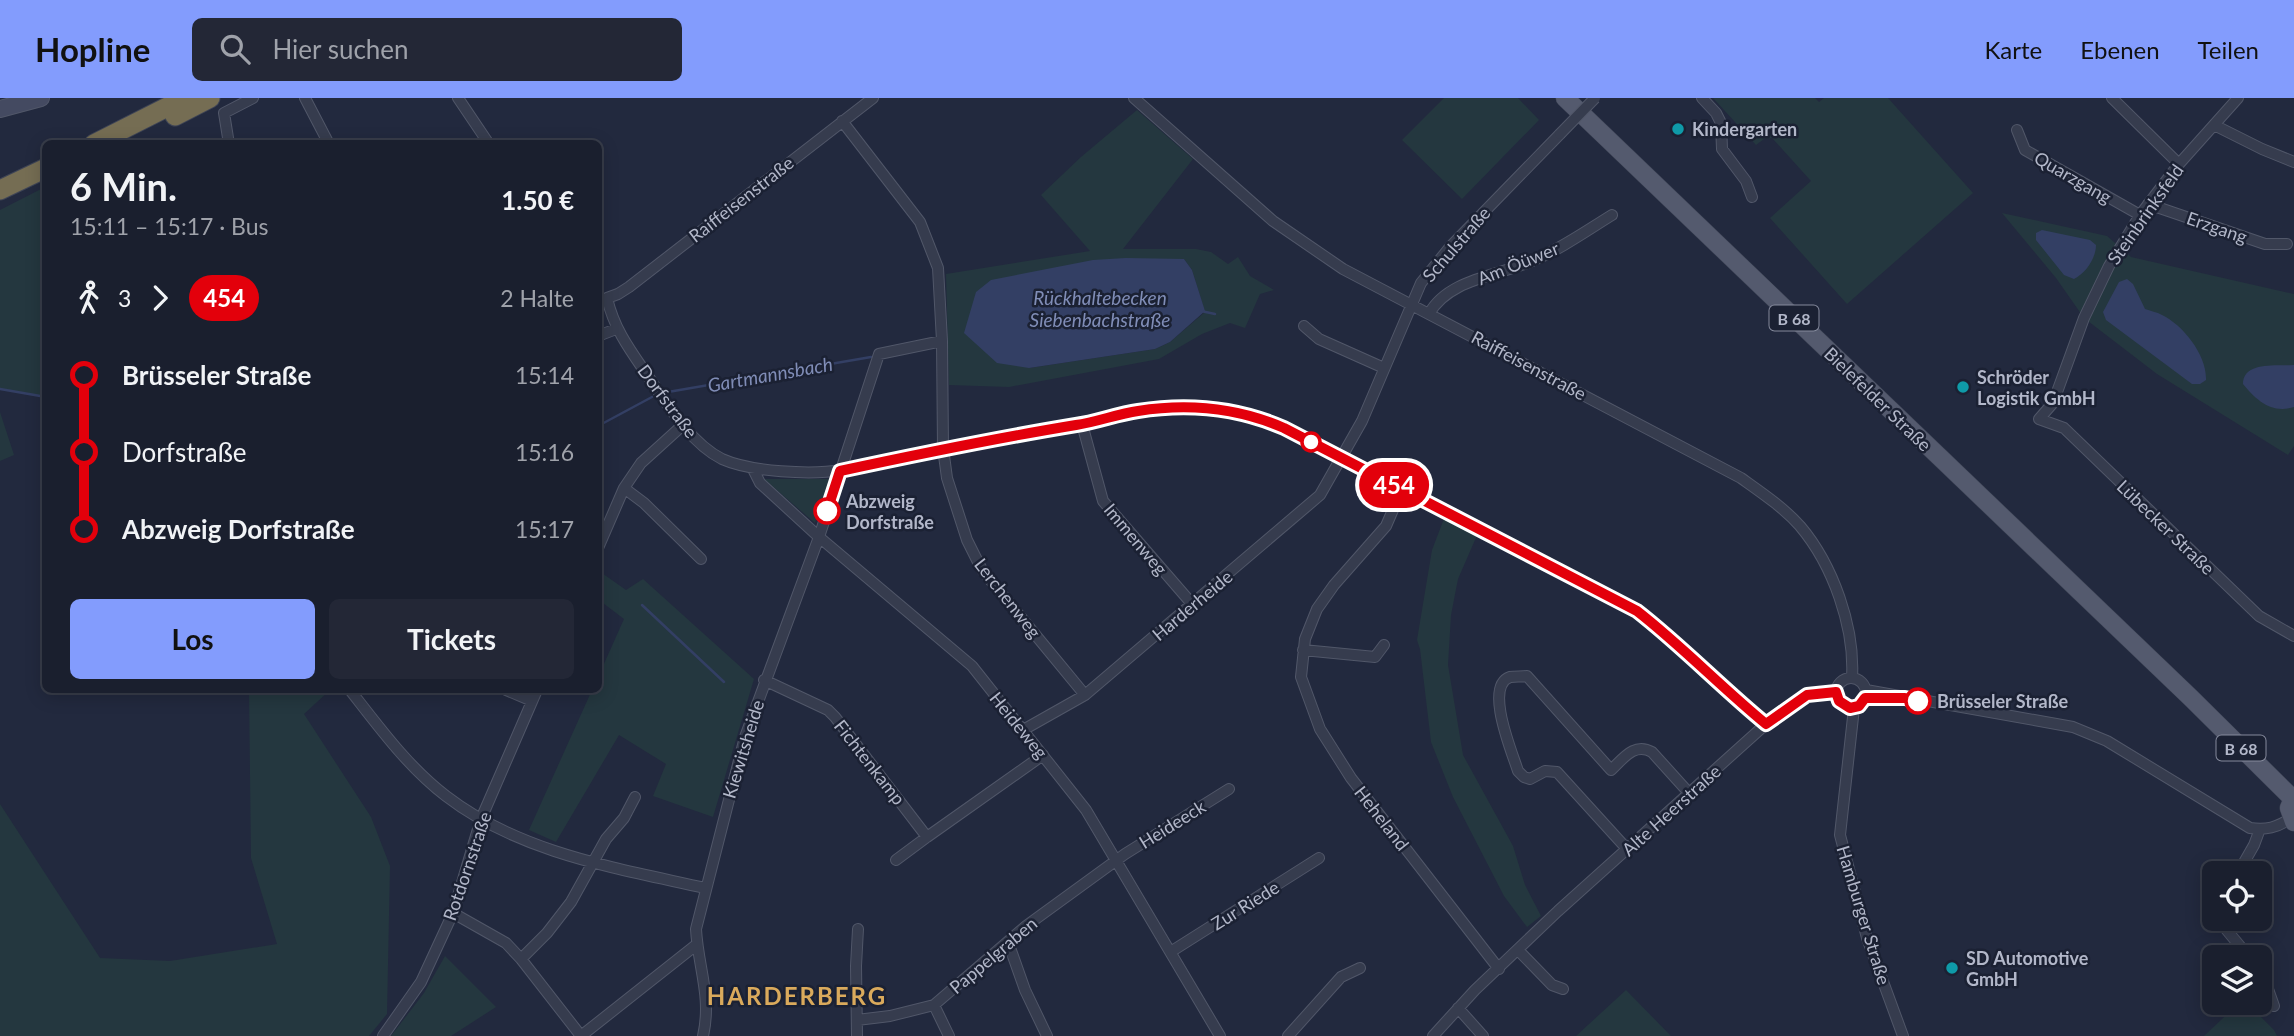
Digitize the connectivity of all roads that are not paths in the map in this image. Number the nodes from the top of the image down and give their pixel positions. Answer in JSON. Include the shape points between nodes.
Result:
{"nodes":[{"id":1,"x":41,"y":98,"type":"edge"},
{"id":2,"x":185,"y":98,"type":"edge"},
{"id":3,"x":210,"y":98,"type":"edge"},
{"id":4,"x":253,"y":98,"type":"edge"},
{"id":5,"x":304,"y":98,"type":"edge"},
{"id":6,"x":460,"y":98,"type":"edge"},
{"id":7,"x":873,"y":98,"type":"edge"},
{"id":8,"x":1134,"y":98,"type":"edge"},
{"id":9,"x":1565,"y":98,"type":"edge"},
{"id":10,"x":1595,"y":98,"type":"edge"},
{"id":11,"x":1702,"y":98,"type":"edge"},
{"id":12,"x":2112,"y":98,"type":"edge"},
{"id":13,"x":2238,"y":98,"type":"edge"},
{"id":14,"x":0,"y":109,"type":"edge"},
{"id":15,"x":842,"y":121,"type":"junction"},
{"id":16,"x":2214,"y":125,"type":"junction"},
{"id":17,"x":2017,"y":130,"type":"dead end"},
{"id":18,"x":102,"y":140,"type":"edge"},
{"id":19,"x":129,"y":140,"type":"edge"},
{"id":20,"x":228,"y":140,"type":"edge"},
{"id":21,"x":327,"y":140,"type":"edge"},
{"id":22,"x":486,"y":140,"type":"edge"},
{"id":23,"x":2294,"y":162,"type":"edge"},
{"id":24,"x":2179,"y":164,"type":"junction"},
{"id":25,"x":42,"y":170,"type":"edge"},
{"id":26,"x":42,"y":182,"type":"edge"},
{"id":27,"x":0,"y":190,"type":"edge"},
{"id":28,"x":1752,"y":197,"type":"dead end"},
{"id":29,"x":0,"y":203,"type":"edge"},
{"id":30,"x":2148,"y":204,"type":"junction"},
{"id":31,"x":1612,"y":215,"type":"dead end"},
{"id":32,"x":2140,"y":215,"type":"junction"},
{"id":33,"x":2287,"y":244,"type":"dead end"},
{"id":34,"x":603,"y":296,"type":"edge"},
{"id":35,"x":1411,"y":304,"type":"junction"},
{"id":36,"x":1429,"y":314,"type":"junction"},
{"id":37,"x":1304,"y":326,"type":"dead end"},
{"id":38,"x":616,"y":329,"type":"junction"},
{"id":39,"x":602,"y":334,"type":"edge"},
{"id":40,"x":942,"y":341,"type":"junction"},
{"id":41,"x":1384,"y":368,"type":"junction"},
{"id":42,"x":2039,"y":419,"type":"joint"},
{"id":43,"x":684,"y":424,"type":"junction"},
{"id":44,"x":1082,"y":424,"type":"junction"},
{"id":45,"x":943,"y":448,"type":"junction"},
{"id":46,"x":1342,"y":458,"type":"junction"},
{"id":47,"x":753,"y":469,"type":"junction"},
{"id":48,"x":840,"y":471,"type":"junction"},
{"id":49,"x":624,"y":488,"type":"junction"},
{"id":50,"x":1402,"y":489,"type":"junction"},
{"id":51,"x":819,"y":537,"type":"junction"},
{"id":52,"x":602,"y":539,"type":"edge"},
{"id":53,"x":701,"y":559,"type":"dead end"},
{"id":54,"x":1193,"y":606,"type":"junction"},
{"id":55,"x":2294,"y":636,"type":"edge"},
{"id":56,"x":1384,"y":645,"type":"dead end"},
{"id":57,"x":1303,"y":650,"type":"junction"},
{"id":58,"x":1853,"y":678,"type":"junction"},
{"id":59,"x":764,"y":680,"type":"junction"},
{"id":60,"x":1836,"y":692,"type":"junction"},
{"id":61,"x":352,"y":693,"type":"edge"},
{"id":62,"x":512,"y":693,"type":"edge"},
{"id":63,"x":536,"y":693,"type":"edge"},
{"id":64,"x":1866,"y":694,"type":"junction"},
{"id":65,"x":1085,"y":695,"type":"junction"},
{"id":66,"x":532,"y":702,"type":"junction"},
{"id":67,"x":1854,"y":708,"type":"junction"},
{"id":68,"x":1766,"y":724,"type":"junction"},
{"id":69,"x":1023,"y":730,"type":"junction"},
{"id":70,"x":1043,"y":755,"type":"junction"},
{"id":71,"x":1229,"y":789,"type":"dead end"},
{"id":72,"x":1689,"y":793,"type":"junction"},
{"id":73,"x":2293,"y":794,"type":"edge"},
{"id":74,"x":635,"y":797,"type":"dead end"},
{"id":75,"x":481,"y":819,"type":"junction"},
{"id":76,"x":2292,"y":820,"type":"edge"},
{"id":77,"x":2260,"y":829,"type":"junction"},
{"id":78,"x":927,"y":837,"type":"junction"},
{"id":79,"x":1628,"y":849,"type":"junction"},
{"id":80,"x":1319,"y":858,"type":"dead end"},
{"id":81,"x":895,"y":860,"type":"dead end"},
{"id":82,"x":1118,"y":861,"type":"junction"},
{"id":83,"x":2245,"y":861,"type":"edge"},
{"id":84,"x":592,"y":863,"type":"junction"},
{"id":85,"x":705,"y":888,"type":"junction"},
{"id":86,"x":453,"y":913,"type":"junction"},
{"id":87,"x":858,"y":929,"type":"dead end"},
{"id":88,"x":2227,"y":931,"type":"edge"},
{"id":89,"x":1008,"y":942,"type":"junction"},
{"id":90,"x":696,"y":945,"type":"junction"},
{"id":91,"x":2239,"y":945,"type":"edge"},
{"id":92,"x":1518,"y":950,"type":"junction"},
{"id":93,"x":1172,"y":951,"type":"junction"},
{"id":94,"x":521,"y":959,"type":"junction"},
{"id":95,"x":1360,"y":968,"type":"dead end"},
{"id":96,"x":1499,"y":969,"type":"junction"},
{"id":97,"x":1563,"y":989,"type":"dead end"},
{"id":98,"x":2272,"y":1000,"type":"edge"},
{"id":99,"x":934,"y":1005,"type":"junction"},
{"id":100,"x":2274,"y":1006,"type":"dead end"},
{"id":101,"x":1458,"y":1008,"type":"junction"},
{"id":102,"x":857,"y":1020,"type":"junction"},
{"id":103,"x":383,"y":1036,"type":"edge"},
{"id":104,"x":581,"y":1036,"type":"edge"},
{"id":105,"x":703,"y":1036,"type":"edge"},
{"id":106,"x":858,"y":1036,"type":"edge"},
{"id":107,"x":949,"y":1036,"type":"edge"},
{"id":108,"x":1047,"y":1036,"type":"edge"},
{"id":109,"x":1220,"y":1036,"type":"edge"},
{"id":110,"x":1288,"y":1036,"type":"edge"},
{"id":111,"x":1433,"y":1036,"type":"edge"},
{"id":112,"x":1483,"y":1036,"type":"edge"},
{"id":113,"x":1903,"y":1036,"type":"edge"}],
"edges":[{"from":1,"to":14,"type":"street"},
{"from":2,"to":18,"type":"highway"},
{"from":3,"to":19,"type":"highway"},
{"from":4,"to":20,"type":"street","via":[[224,113]]},
{"from":5,"to":21,"type":"street"},
{"from":6,"to":22,"type":"street"},
{"from":7,"to":15,"type":"street","name":"Raiffeisenstraße"},
{"from":8,"to":35,"type":"street","name":"Raiffeisenstraße","via":[[1287,232],[1343,269]]},
{"from":9,"to":73,"type":"main road","name":"Bielefelder Straße","number":"B 68"},
{"from":10,"to":35,"type":"street","name":"Schulstraße","bridge":true,"via":[[1450,247],[1421,283]]},
{"from":11,"to":28,"type":"street","via":[[1721,122],[1723,149]]},
{"from":12,"to":24,"type":"street"},
{"from":13,"to":16,"type":"street","name":"Steinbrinksfeld"},
{"from":15,"to":34,"type":"street","name":"Raiffeisenstraße","via":[[629,287]]},
{"from":15,"to":40,"type":"street","name":"Lerchenweg","via":[[920,222],[938,268]]},
{"from":16,"to":23,"type":"street"},
{"from":16,"to":24,"type":"street","name":"Steinbrinksfeld"},
{"from":17,"to":32,"type":"street","name":"Quarzgang","via":[[2025,150]]},
{"from":24,"to":30,"type":"street","name":"Steinbrinksfeld"},
{"from":25,"to":27,"type":"highway"},
{"from":26,"to":29,"type":"highway"},
{"from":30,"to":32,"type":"street","name":"Steinbrinksfeld"},
{"from":30,"to":33,"type":"street","name":"Erzgang","via":[[2265,244]]},
{"from":31,"to":36,"type":"street","name":"Am Öüwer","via":[[1533,261],[1456,288],[1434,303]]},
{"from":32,"to":42,"type":"street","name":"Steinbrinksfeld","via":[[2084,318],[2053,403]]},
{"from":34,"to":38,"type":"street","name":"Dorfstraße"},
{"from":35,"to":36,"type":"street","name":"Raiffeisenstraße"},
{"from":35,"to":41,"type":"street","name":"Schulstraße"},
{"from":36,"to":58,"type":"street","name":"Raiffeisenstraße","via":[[1741,478],[1780,506],[1819,554],[1833,583],[1849,639]]},
{"from":37,"to":41,"type":"street","via":[[1319,339]]},
{"from":38,"to":39,"type":"street"},
{"from":38,"to":43,"type":"street","name":"Dorfstraße"},
{"from":40,"to":45,"type":"street","name":"Lerchenweg"},
{"from":40,"to":48,"type":"street","name":"Kiewitsheide","via":[[879,354]]},
{"from":41,"to":46,"type":"street","name":"Schulstraße"},
{"from":42,"to":55,"type":"street","name":"Lübecker Straße","via":[[2064,428],[2259,616]]},
{"from":43,"to":47,"type":"street","name":"Dorfstraße","via":[[714,454]]},
{"from":43,"to":49,"type":"street","via":[[641,463]]},
{"from":44,"to":45,"type":"street","name":"Dorfstraße"},
{"from":44,"to":46,"type":"street","name":"Dorfstraße","via":[[1150,409],[1195,407],[1245,413]]},
{"from":44,"to":54,"type":"street","name":"Immenweg","via":[[1103,501]]},
{"from":45,"to":48,"type":"street","name":"Dorfstraße"},
{"from":45,"to":65,"type":"street","name":"Lerchenweg","via":[[947,478],[967,540],[982,569]]},
{"from":46,"to":50,"type":"street","name":"Dorfstraße"},
{"from":46,"to":54,"type":"street","name":"Harderheide","via":[[1320,495]]},
{"from":47,"to":48,"type":"street","name":"Dorfstraße"},
{"from":47,"to":51,"type":"street","name":"Heideweg","via":[[760,483]]},
{"from":48,"to":51,"type":"street","name":"Kiewitsheide"},
{"from":49,"to":52,"type":"street"},
{"from":49,"to":53,"type":"street"},
{"from":50,"to":57,"type":"street","name":"Heheland","via":[[1386,526],[1317,609]]},
{"from":50,"to":68,"type":"street","name":"Dorfstraße","via":[[1637,611]]},
{"from":51,"to":59,"type":"street","name":"Kiewitsheide"},
{"from":51,"to":69,"type":"street","name":"Heideweg","via":[[972,666]]},
{"from":54,"to":65,"type":"street","name":"Harderheide"},
{"from":56,"to":57,"type":"street","via":[[1375,657]]},
{"from":57,"to":96,"type":"street","name":"Heheland","via":[[1301,677],[1320,729],[1350,778]]},
{"from":58,"to":60,"type":"street","via":[[1840,683]]},
{"from":58,"to":64,"type":"street","via":[[1861,682]]},
{"from":59,"to":78,"type":"street","name":"Fichtenkamp","via":[[828,710]]},
{"from":59,"to":85,"type":"street","name":"Kiewitsheide"},
{"from":60,"to":67,"type":"street","via":[[1842,704]]},
{"from":60,"to":68,"type":"street","name":"Alte Heerstraße","via":[[1807,695]]},
{"from":61,"to":75,"type":"street","via":[[394,747],[445,796]]},
{"from":62,"to":66,"type":"street"},
{"from":63,"to":66,"type":"street","name":"Rotdornstraße"},
{"from":64,"to":67,"type":"street"},
{"from":64,"to":77,"type":"street","via":[[2073,727],[2135,757],[2239,823]]},
{"from":65,"to":69,"type":"street","name":"Harderheide"},
{"from":66,"to":75,"type":"street","name":"Rotdornstraße"},
{"from":67,"to":113,"type":"street","name":"Hamburger Straße","via":[[1840,835],[1867,937]]},
{"from":68,"to":72,"type":"street","name":"Alte Heerstraße"},
{"from":69,"to":70,"type":"street","name":"Heideweg"},
{"from":70,"to":78,"type":"street"},
{"from":70,"to":82,"type":"street","name":"Heideweg"},
{"from":71,"to":82,"type":"street","name":"Heideeck"},
{"from":72,"to":79,"type":"street","name":"Alte Heerstraße"},
{"from":72,"to":79,"type":"street","via":[[1644,748],[1634,749],[1611,770],[1527,676],[1509,677],[1501,684],[1498,703],[1518,771],[1530,779],[1545,771],[1558,772]]},
{"from":73,"to":76,"type":"main road"},
{"from":74,"to":84,"type":"street"},
{"from":75,"to":84,"type":"street"},
{"from":75,"to":86,"type":"street","name":"Rotdornstraße"},
{"from":76,"to":77,"type":"street"},
{"from":77,"to":83,"type":"street"},
{"from":78,"to":81,"type":"street"},
{"from":79,"to":92,"type":"street","name":"Alte Heerstraße"},
{"from":80,"to":93,"type":"street","name":"Zur Riede"},
{"from":82,"to":89,"type":"street","name":"Pappelgraben"},
{"from":82,"to":93,"type":"street","name":"Heideweg"},
{"from":84,"to":85,"type":"street"},
{"from":84,"to":94,"type":"street","via":[[572,902]]},
{"from":85,"to":90,"type":"street","name":"Kiewitsheide"},
{"from":86,"to":94,"type":"street","via":[[506,943]]},
{"from":86,"to":103,"type":"street","name":"Rotdornstraße","via":[[421,982]]},
{"from":87,"to":102,"type":"street"},
{"from":88,"to":91,"type":"street"},
{"from":89,"to":99,"type":"street","name":"Pappelgraben"},
{"from":89,"to":108,"type":"street"},
{"from":90,"to":104,"type":"street"},
{"from":90,"to":105,"type":"street","name":"Kiewitsheide","via":[[707,997]]},
{"from":92,"to":96,"type":"street","name":"Alte Heerstraße"},
{"from":92,"to":97,"type":"street","via":[[1552,985]]},
{"from":93,"to":109,"type":"street","name":"Heideweg"},
{"from":94,"to":104,"type":"street"},
{"from":95,"to":110,"type":"street","via":[[1341,977]]},
{"from":96,"to":101,"type":"street","name":"Alte Heerstraße"},
{"from":98,"to":100,"type":"street"},
{"from":99,"to":102,"type":"street","name":"Pappelgraben"},
{"from":99,"to":107,"type":"street"},
{"from":101,"to":111,"type":"street","name":"Alte Heerstraße"},
{"from":101,"to":112,"type":"street"},
{"from":102,"to":106,"type":"street"}]}
